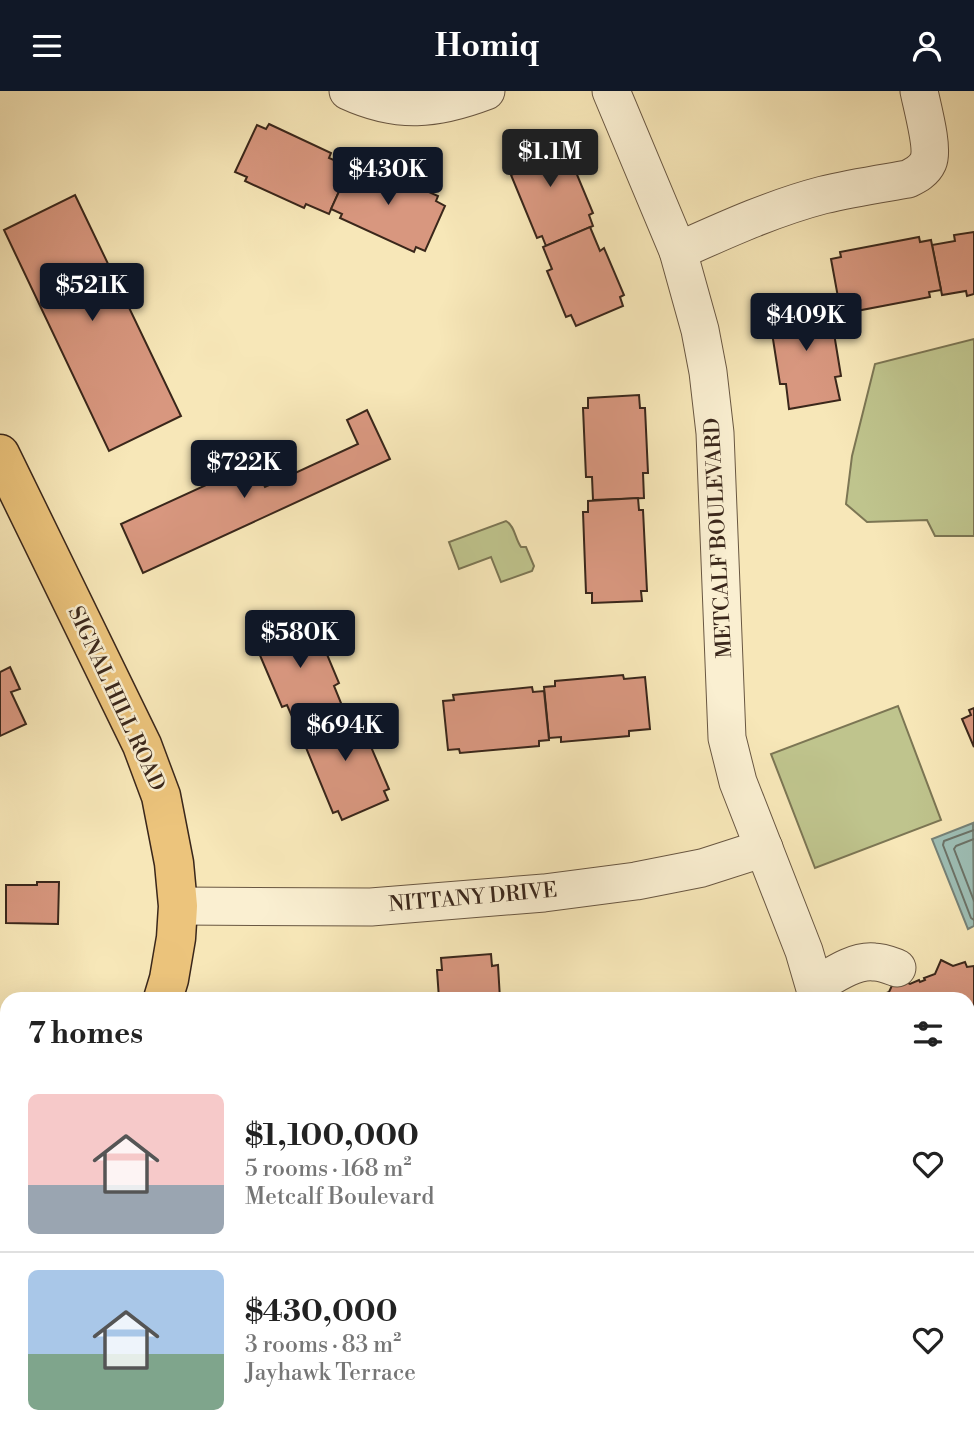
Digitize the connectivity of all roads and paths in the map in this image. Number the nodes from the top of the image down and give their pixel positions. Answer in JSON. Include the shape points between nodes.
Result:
{"nodes":[{"id":1,"x":348,"y":91,"type":"edge"},
{"id":2,"x":486,"y":91,"type":"edge"},
{"id":3,"x":611,"y":91,"type":"edge"},
{"id":4,"x":919,"y":91,"type":"edge"},
{"id":5,"x":678,"y":251,"type":"junction"},
{"id":6,"x":0,"y":454,"type":"edge"},
{"id":7,"x":764,"y":848,"type":"junction"},
{"id":8,"x":178,"y":906,"type":"junction"},
{"id":9,"x":897,"y":968,"type":"dead end"},
{"id":10,"x":165,"y":992,"type":"edge"},
{"id":11,"x":818,"y":992,"type":"edge"},
{"id":12,"x":823,"y":992,"type":"edge"}],
"edges":[{"from":1,"to":2,"type":"street","via":[[402,107],[434,107]]},
{"from":3,"to":5,"type":"street","name":"METCALF BOULEVARD"},
{"from":4,"to":5,"type":"street","via":[[931,154],[917,175],[794,204]]},
{"from":5,"to":7,"type":"street","name":"METCALF BOULEVARD","via":[[700,330],[713,403],[729,746]]},
{"from":6,"to":8,"type":"main road","name":"SIGNAL HILL ROAD","via":[[153,772],[168,826]]},
{"from":7,"to":8,"type":"street","name":"NITTANY DRIVE","via":[[702,868],[544,893],[371,907]]},
{"from":7,"to":11,"type":"street","name":"METCALF BOULEVARD"},
{"from":8,"to":10,"type":"main road","name":"SIGNAL HILL ROAD"},
{"from":9,"to":12,"type":"street","via":[[865,962],[853,966]]}]}
